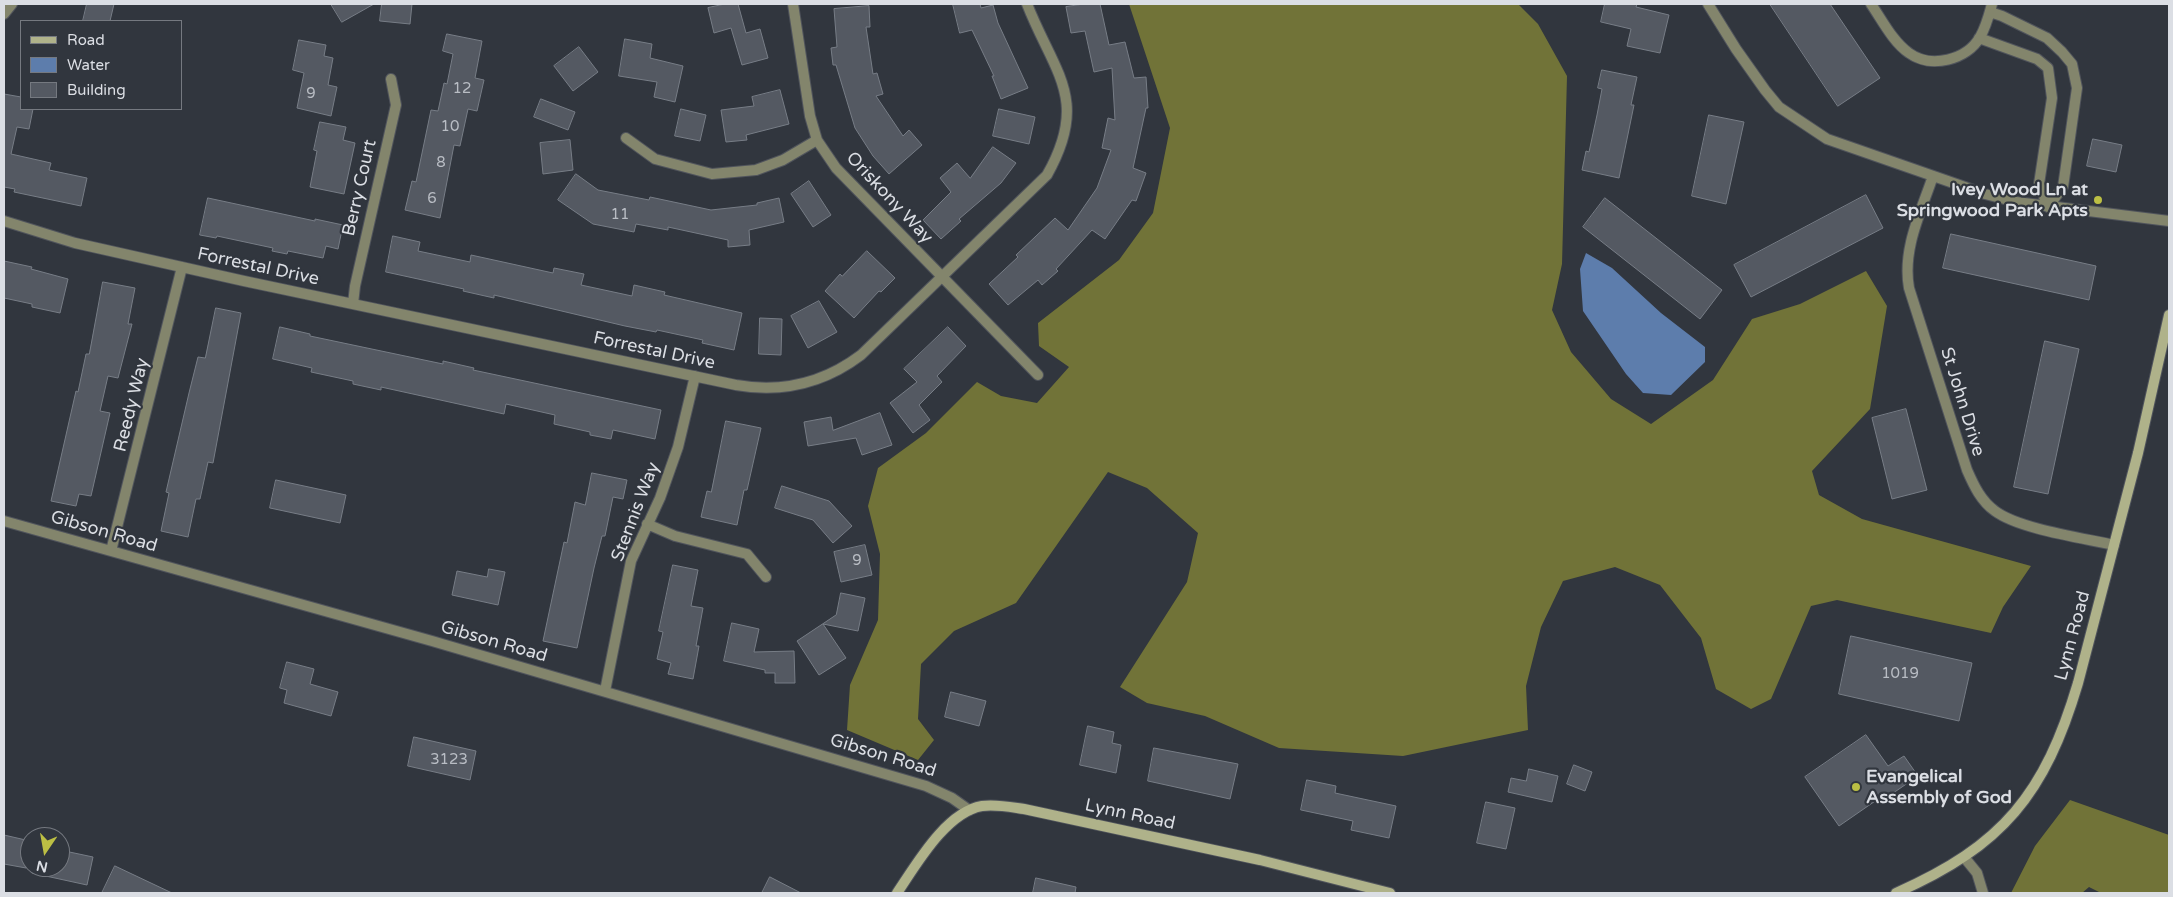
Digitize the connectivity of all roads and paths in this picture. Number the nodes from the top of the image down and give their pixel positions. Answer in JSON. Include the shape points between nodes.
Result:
{"nodes":[{"id":1,"x":12,"y":4,"type":"edge"},
{"id":2,"x":793,"y":4,"type":"edge"},
{"id":3,"x":1027,"y":4,"type":"edge"},
{"id":4,"x":1708,"y":4,"type":"edge"},
{"id":5,"x":1871,"y":4,"type":"edge"},
{"id":6,"x":1991,"y":8,"type":"edge"},
{"id":7,"x":4,"y":14,"type":"edge"},
{"id":8,"x":1980,"y":38,"type":"junction"},
{"id":9,"x":391,"y":79,"type":"dead end"},
{"id":10,"x":626,"y":138,"type":"dead end"},
{"id":11,"x":817,"y":140,"type":"junction"},
{"id":12,"x":1933,"y":176,"type":"junction"},
{"id":13,"x":2048,"y":207,"type":"junction"},
{"id":14,"x":4,"y":221,"type":"edge"},
{"id":15,"x":2169,"y":221,"type":"edge"},
{"id":16,"x":182,"y":267,"type":"junction"},
{"id":17,"x":942,"y":277,"type":"junction"},
{"id":18,"x":353,"y":304,"type":"junction"},
{"id":19,"x":2169,"y":315,"type":"edge"},
{"id":20,"x":1038,"y":375,"type":"dead end"},
{"id":21,"x":695,"y":376,"type":"junction"},
{"id":22,"x":4,"y":521,"type":"edge"},
{"id":23,"x":647,"y":524,"type":"junction"},
{"id":24,"x":2114,"y":545,"type":"junction"},
{"id":25,"x":111,"y":551,"type":"junction"},
{"id":26,"x":766,"y":577,"type":"dead end"},
{"id":27,"x":605,"y":691,"type":"junction"},
{"id":28,"x":969,"y":810,"type":"junction"},
{"id":29,"x":1964,"y":857,"type":"junction"},
{"id":30,"x":897,"y":893,"type":"edge"},
{"id":31,"x":1390,"y":893,"type":"edge"},
{"id":32,"x":1896,"y":893,"type":"edge"},
{"id":33,"x":1983,"y":893,"type":"edge"}],
"edges":[{"from":1,"to":7,"type":"street"},
{"from":2,"to":11,"type":"street","name":"Oriskony Way","via":[[810,116]]},
{"from":3,"to":17,"type":"street","name":"Forrestal Drive","via":[[1063,82],[1067,116],[1062,145],[1047,175]]},
{"from":4,"to":12,"type":"street","via":[[1765,90],[1786,112],[1827,139]]},
{"from":5,"to":8,"type":"street","via":[[1897,42],[1922,60],[1952,59],[1967,51]]},
{"from":6,"to":8,"type":"street"},
{"from":6,"to":13,"type":"street","via":[[2047,38],[2072,64],[2077,88],[2063,188]]},
{"from":8,"to":13,"type":"street","via":[[2037,59],[2048,68],[2052,98],[2039,184]]},
{"from":9,"to":18,"type":"street","name":"Berry Court","via":[[396,104]]},
{"from":10,"to":11,"type":"street","via":[[655,159],[712,174],[756,170],[783,160]]},
{"from":11,"to":17,"type":"street","name":"Oriskony Way","via":[[836,168]]},
{"from":12,"to":13,"type":"street","via":[[1986,194]]},
{"from":12,"to":24,"type":"street","name":"St John Drive","via":[[1910,243],[1906,274],[1974,487],[1995,512],[2011,520]]},
{"from":13,"to":15,"type":"street"},
{"from":14,"to":16,"type":"street","name":"Forrestal Drive","via":[[75,243]]},
{"from":16,"to":18,"type":"street","name":"Forrestal Drive"},
{"from":16,"to":25,"type":"street","name":"Reedy Way"},
{"from":17,"to":20,"type":"street","name":"Oriskony Way"},
{"from":17,"to":21,"type":"street","name":"Forrestal Drive","via":[[861,355],[821,378],[796,386],[766,388]]},
{"from":18,"to":21,"type":"street","name":"Forrestal Drive"},
{"from":19,"to":24,"type":"street","name":"Lynn Road"},
{"from":21,"to":23,"type":"street","name":"Stennis Way","via":[[678,448]]},
{"from":22,"to":25,"type":"street","name":"Gibson Road"},
{"from":23,"to":26,"type":"street","via":[[675,536],[747,554]]},
{"from":23,"to":27,"type":"street","name":"Stennis Way","via":[[631,561]]},
{"from":24,"to":29,"type":"street","name":"Lynn Road","via":[[2078,683],[2055,751],[2042,776],[2017,810],[1987,841]]},
{"from":25,"to":27,"type":"street","name":"Gibson Road"},
{"from":27,"to":28,"type":"street","name":"Gibson Road","via":[[926,786]]},
{"from":28,"to":30,"type":"street","name":"Lynn Road","via":[[940,835]]},
{"from":28,"to":31,"type":"street","name":"Lynn Road","via":[[992,806],[1024,808],[1260,860]]},
{"from":29,"to":32,"type":"street","name":"Lynn Road"},
{"from":29,"to":33,"type":"street","via":[[1977,873]]}]}
